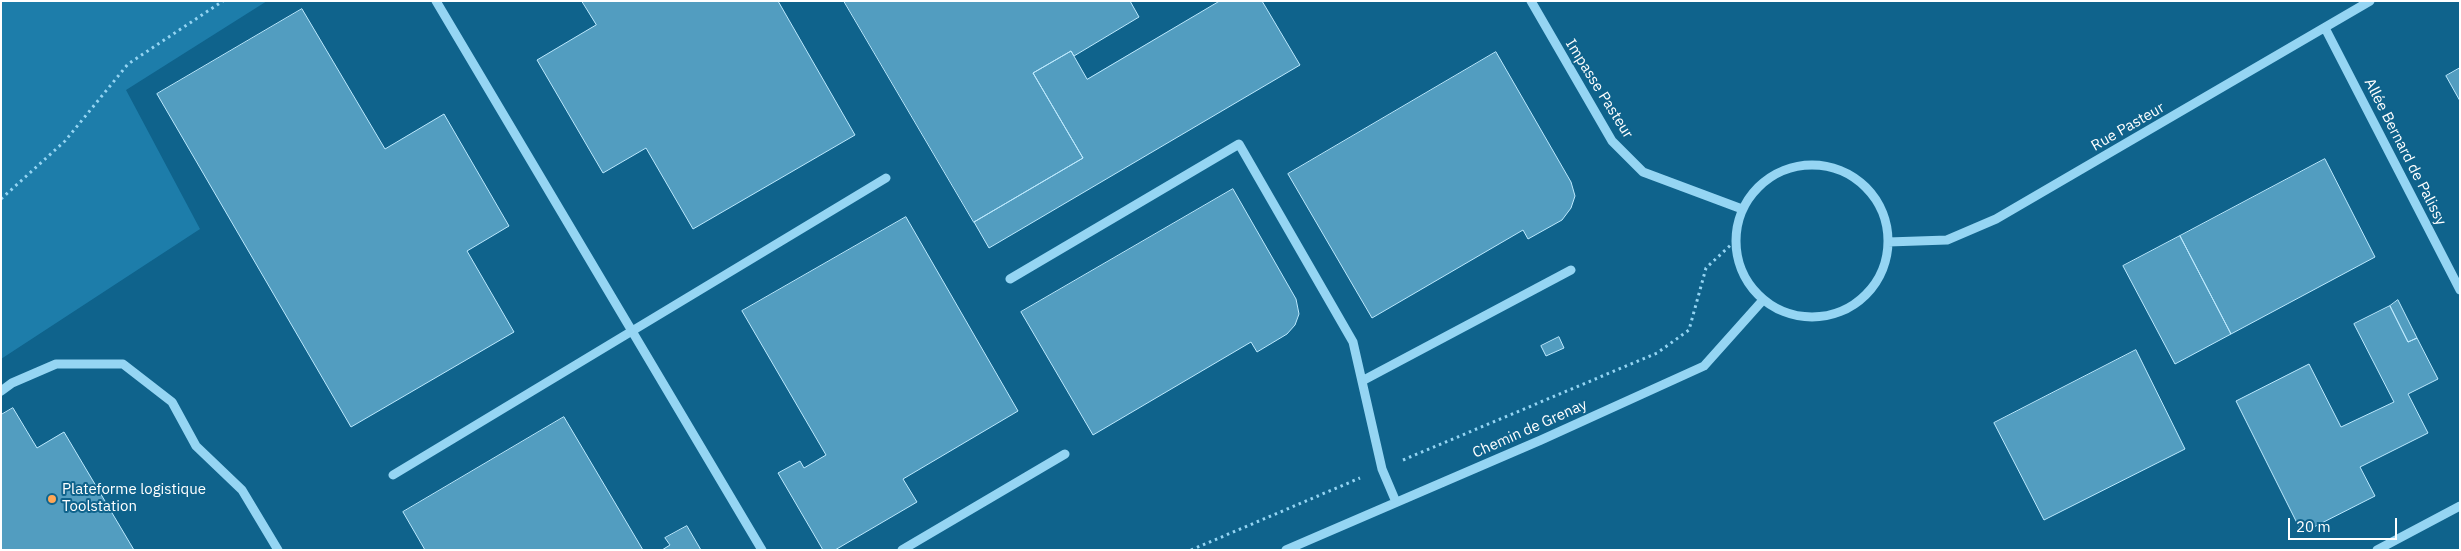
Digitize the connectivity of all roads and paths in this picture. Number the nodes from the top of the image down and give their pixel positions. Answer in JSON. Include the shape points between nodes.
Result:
{"nodes":[{"id":1,"x":222,"y":1,"type":"edge"},
{"id":2,"x":436,"y":1,"type":"edge"},
{"id":3,"x":1531,"y":1,"type":"edge"},
{"id":4,"x":2370,"y":1,"type":"edge"},
{"id":5,"x":2325,"y":28,"type":"junction"},
{"id":6,"x":886,"y":178,"type":"dead end"},
{"id":7,"x":1,"y":199,"type":"edge"},
{"id":8,"x":1742,"y":209,"type":"junction"},
{"id":9,"x":1735,"y":241,"type":"junction"},
{"id":10,"x":1888,"y":242,"type":"junction"},
{"id":11,"x":1571,"y":270,"type":"dead end"},
{"id":12,"x":1010,"y":279,"type":"dead end"},
{"id":13,"x":2460,"y":290,"type":"edge"},
{"id":14,"x":1763,"y":300,"type":"junction"},
{"id":15,"x":632,"y":331,"type":"junction"},
{"id":16,"x":1362,"y":381,"type":"junction"},
{"id":17,"x":1,"y":391,"type":"edge"},
{"id":18,"x":1065,"y":454,"type":"dead end"},
{"id":19,"x":1382,"y":469,"type":"junction"},
{"id":20,"x":393,"y":475,"type":"dead end"},
{"id":21,"x":1396,"y":502,"type":"junction"},
{"id":22,"x":2460,"y":506,"type":"edge"},
{"id":23,"x":278,"y":550,"type":"edge"},
{"id":24,"x":762,"y":550,"type":"edge"},
{"id":25,"x":902,"y":550,"type":"edge"},
{"id":26,"x":1191,"y":550,"type":"edge"},
{"id":27,"x":1286,"y":550,"type":"edge"},
{"id":28,"x":2377,"y":550,"type":"edge"}],
"edges":[{"from":1,"to":7,"type":"path","via":[[128,64],[65,141]]},
{"from":2,"to":15,"type":"street"},
{"from":3,"to":8,"type":"street","name":"Impasse Pasteur","via":[[1612,141],[1643,172]]},
{"from":4,"to":5,"type":"street","name":"Rue Pasteur"},
{"from":5,"to":10,"type":"street","name":"Rue Pasteur","via":[[1996,219],[1947,240]]},
{"from":5,"to":13,"type":"street","name":"Allée Bernard de Palissy"},
{"from":6,"to":15,"type":"street"},
{"from":8,"to":9,"type":"street"},
{"from":8,"to":10,"type":"street","via":[[1755,190],[1767,180],[1794,166],[1817,164],[1839,169],[1860,181],[1875,198],[1885,218]]},
{"from":9,"to":14,"type":"street","via":[[1743,274]]},
{"from":9,"to":19,"type":"path","via":[[1706,268],[1690,330],[1657,352]]},
{"from":10,"to":14,"type":"street","via":[[1884,265],[1873,287],[1855,304],[1832,314],[1808,317],[1784,312]]},
{"from":11,"to":16,"type":"street"},
{"from":12,"to":16,"type":"street","via":[[1239,144],[1353,342]]},
{"from":14,"to":21,"type":"street","name":"Chemin de Grenay","via":[[1704,366]]},
{"from":15,"to":20,"type":"street"},
{"from":15,"to":24,"type":"street"},
{"from":16,"to":19,"type":"street"},
{"from":17,"to":23,"type":"street","via":[[56,364],[123,364],[172,402],[196,446],[242,490]]},
{"from":18,"to":25,"type":"street"},
{"from":19,"to":21,"type":"street"},
{"from":19,"to":26,"type":"path"},
{"from":21,"to":27,"type":"street","name":"Chemin de Grenay"},
{"from":22,"to":28,"type":"street"}]}
